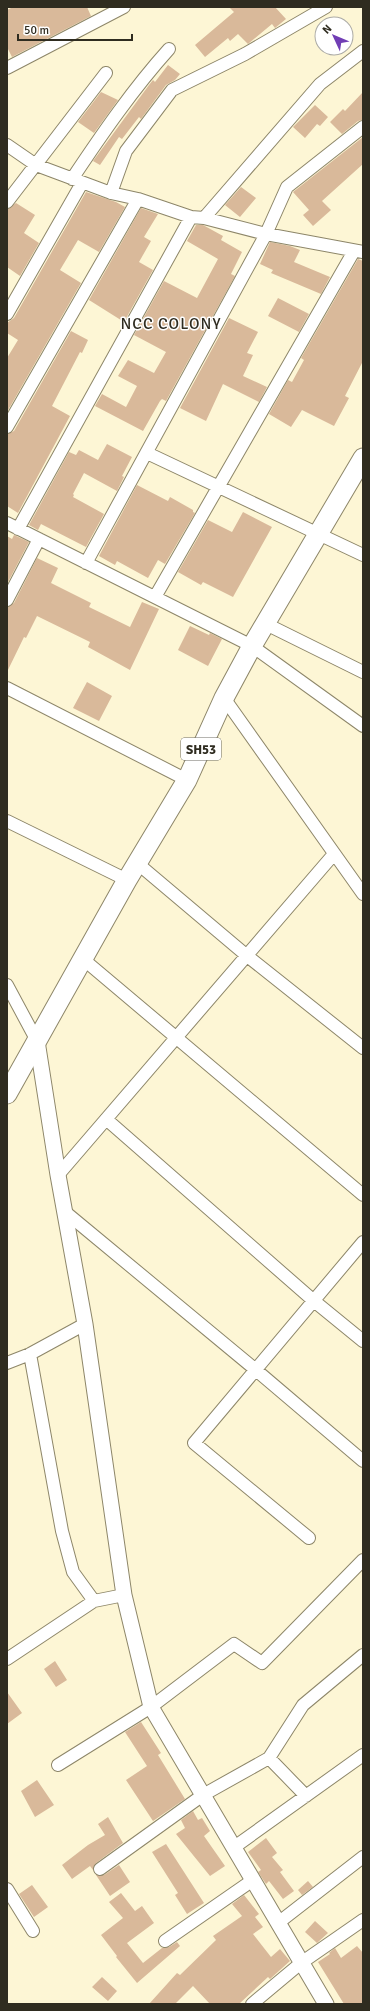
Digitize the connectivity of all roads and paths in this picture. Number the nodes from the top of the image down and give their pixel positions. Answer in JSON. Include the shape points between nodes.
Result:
{"nodes":[{"id":1,"x":124,"y":7,"type":"edge"},
{"id":2,"x":326,"y":7,"type":"edge"},
{"id":3,"x":169,"y":49,"type":"dead end"},
{"id":4,"x":363,"y":51,"type":"edge"},
{"id":5,"x":7,"y":68,"type":"edge"},
{"id":6,"x":106,"y":73,"type":"dead end"},
{"id":7,"x":363,"y":127,"type":"edge"},
{"id":8,"x":7,"y":145,"type":"edge"},
{"id":9,"x":36,"y":165,"type":"junction"},
{"id":10,"x":77,"y":181,"type":"junction"},
{"id":11,"x":111,"y":193,"type":"junction"},
{"id":12,"x":138,"y":199,"type":"junction"},
{"id":13,"x":7,"y":202,"type":"edge"},
{"id":14,"x":191,"y":217,"type":"junction"},
{"id":15,"x":204,"y":218,"type":"junction"},
{"id":16,"x":266,"y":234,"type":"junction"},
{"id":17,"x":359,"y":251,"type":"edge"},
{"id":18,"x":7,"y":314,"type":"edge"},
{"id":19,"x":7,"y":427,"type":"edge"},
{"id":20,"x":147,"y":453,"type":"junction"},
{"id":21,"x":360,"y":469,"type":"edge"},
{"id":22,"x":219,"y":487,"type":"junction"},
{"id":23,"x":7,"y":523,"type":"edge"},
{"id":24,"x":18,"y":529,"type":"junction"},
{"id":25,"x":317,"y":532,"type":"junction"},
{"id":26,"x":39,"y":539,"type":"junction"},
{"id":27,"x":363,"y":555,"type":"edge"},
{"id":28,"x":86,"y":563,"type":"junction"},
{"id":29,"x":155,"y":597,"type":"junction"},
{"id":30,"x":7,"y":600,"type":"edge"},
{"id":31,"x":266,"y":624,"type":"junction"},
{"id":32,"x":252,"y":646,"type":"junction"},
{"id":33,"x":363,"y":672,"type":"edge"},
{"id":34,"x":7,"y":688,"type":"edge"},
{"id":35,"x":224,"y":698,"type":"junction"},
{"id":36,"x":363,"y":726,"type":"edge"},
{"id":37,"x":187,"y":780,"type":"junction"},
{"id":38,"x":7,"y":821,"type":"edge"},
{"id":39,"x":334,"y":854,"type":"junction"},
{"id":40,"x":137,"y":863,"type":"junction"},
{"id":41,"x":127,"y":880,"type":"junction"},
{"id":42,"x":363,"y":894,"type":"edge"},
{"id":43,"x":246,"y":956,"type":"junction"},
{"id":44,"x":83,"y":958,"type":"junction"},
{"id":45,"x":7,"y":985,"type":"edge"},
{"id":46,"x":176,"y":1037,"type":"junction"},
{"id":47,"x":37,"y":1041,"type":"junction"},
{"id":48,"x":363,"y":1048,"type":"edge"},
{"id":49,"x":7,"y":1094,"type":"edge"},
{"id":50,"x":106,"y":1119,"type":"junction"},
{"id":51,"x":58,"y":1175,"type":"junction"},
{"id":52,"x":363,"y":1195,"type":"edge"},
{"id":53,"x":64,"y":1211,"type":"junction"},
{"id":54,"x":363,"y":1242,"type":"edge"},
{"id":55,"x":314,"y":1301,"type":"junction"},
{"id":56,"x":85,"y":1324,"type":"junction"},
{"id":57,"x":363,"y":1341,"type":"edge"},
{"id":58,"x":30,"y":1354,"type":"junction"},
{"id":59,"x":7,"y":1363,"type":"edge"},
{"id":60,"x":256,"y":1370,"type":"junction"},
{"id":61,"x":363,"y":1462,"type":"edge"},
{"id":62,"x":309,"y":1538,"type":"dead end"},
{"id":63,"x":363,"y":1560,"type":"edge"},
{"id":64,"x":124,"y":1595,"type":"junction"},
{"id":65,"x":94,"y":1601,"type":"junction"},
{"id":66,"x":363,"y":1655,"type":"edge"},
{"id":67,"x":7,"y":1659,"type":"edge"},
{"id":68,"x":150,"y":1707,"type":"junction"},
{"id":69,"x":363,"y":1755,"type":"edge"},
{"id":70,"x":269,"y":1758,"type":"junction"},
{"id":71,"x":58,"y":1765,"type":"dead end"},
{"id":72,"x":203,"y":1795,"type":"junction"},
{"id":73,"x":306,"y":1796,"type":"junction"},
{"id":74,"x":234,"y":1848,"type":"junction"},
{"id":75,"x":363,"y":1857,"type":"edge"},
{"id":76,"x":100,"y":1869,"type":"dead end"},
{"id":77,"x":253,"y":1880,"type":"junction"},
{"id":78,"x":7,"y":1889,"type":"edge"},
{"id":79,"x":363,"y":1920,"type":"edge"},
{"id":80,"x":278,"y":1923,"type":"junction"},
{"id":81,"x":33,"y":1931,"type":"dead end"},
{"id":82,"x":165,"y":1941,"type":"dead end"},
{"id":83,"x":301,"y":1963,"type":"junction"},
{"id":84,"x":252,"y":2004,"type":"edge"},
{"id":85,"x":326,"y":2004,"type":"edge"}],
"edges":[{"from":1,"to":5,"type":"street"},
{"from":2,"to":11,"type":"street","via":[[245,54],[172,90],[126,152]]},
{"from":3,"to":10,"type":"street","via":[[143,78],[105,129]]},
{"from":4,"to":15,"type":"street","via":[[320,84]]},
{"from":6,"to":9,"type":"street"},
{"from":7,"to":16,"type":"street","via":[[287,187]]},
{"from":8,"to":9,"type":"street"},
{"from":9,"to":10,"type":"street"},
{"from":9,"to":13,"type":"street"},
{"from":10,"to":11,"type":"street"},
{"from":10,"to":18,"type":"street"},
{"from":11,"to":12,"type":"street"},
{"from":12,"to":14,"type":"street"},
{"from":12,"to":19,"type":"street"},
{"from":14,"to":15,"type":"street"},
{"from":14,"to":24,"type":"street"},
{"from":15,"to":16,"type":"street"},
{"from":16,"to":17,"type":"street"},
{"from":16,"to":20,"type":"street"},
{"from":17,"to":22,"type":"street"},
{"from":20,"to":22,"type":"street"},
{"from":20,"to":28,"type":"street"},
{"from":21,"to":25,"type":"main road","number":"SH53"},
{"from":22,"to":25,"type":"street"},
{"from":22,"to":29,"type":"street"},
{"from":23,"to":24,"type":"street"},
{"from":24,"to":26,"type":"street"},
{"from":25,"to":27,"type":"street"},
{"from":25,"to":31,"type":"main road","number":"SH53"},
{"from":26,"to":28,"type":"street"},
{"from":26,"to":30,"type":"street"},
{"from":28,"to":29,"type":"street"},
{"from":29,"to":32,"type":"street"},
{"from":31,"to":32,"type":"main road","number":"SH53"},
{"from":31,"to":33,"type":"street"},
{"from":32,"to":35,"type":"main road","number":"SH53"},
{"from":32,"to":36,"type":"street"},
{"from":34,"to":37,"type":"street"},
{"from":35,"to":37,"type":"main road","number":"SH53"},
{"from":35,"to":39,"type":"street"},
{"from":37,"to":40,"type":"main road","number":"SH53"},
{"from":38,"to":41,"type":"street"},
{"from":39,"to":42,"type":"street"},
{"from":39,"to":43,"type":"street"},
{"from":40,"to":41,"type":"main road","number":"SH53"},
{"from":40,"to":43,"type":"street"},
{"from":41,"to":44,"type":"main road","number":"SH53"},
{"from":43,"to":46,"type":"street"},
{"from":43,"to":48,"type":"street"},
{"from":44,"to":46,"type":"street"},
{"from":44,"to":47,"type":"main road","number":"SH53"},
{"from":45,"to":47,"type":"street"},
{"from":46,"to":50,"type":"street"},
{"from":46,"to":52,"type":"street"},
{"from":47,"to":49,"type":"main road","number":"SH53"},
{"from":47,"to":51,"type":"street"},
{"from":50,"to":51,"type":"street"},
{"from":50,"to":55,"type":"street"},
{"from":51,"to":53,"type":"street"},
{"from":53,"to":56,"type":"street"},
{"from":53,"to":60,"type":"street"},
{"from":54,"to":55,"type":"street"},
{"from":55,"to":57,"type":"street"},
{"from":55,"to":60,"type":"street"},
{"from":56,"to":58,"type":"street"},
{"from":56,"to":64,"type":"street"},
{"from":58,"to":59,"type":"street"},
{"from":58,"to":65,"type":"street","via":[[62,1531],[73,1572]]},
{"from":60,"to":61,"type":"street"},
{"from":60,"to":62,"type":"street","via":[[194,1443]]},
{"from":63,"to":68,"type":"street","via":[[262,1663],[234,1644]]},
{"from":64,"to":65,"type":"street"},
{"from":64,"to":68,"type":"street"},
{"from":65,"to":67,"type":"street"},
{"from":66,"to":70,"type":"street","via":[[303,1705]]},
{"from":68,"to":71,"type":"street"},
{"from":68,"to":72,"type":"street"},
{"from":69,"to":73,"type":"street"},
{"from":70,"to":72,"type":"street"},
{"from":70,"to":73,"type":"street"},
{"from":72,"to":74,"type":"street"},
{"from":72,"to":76,"type":"street"},
{"from":73,"to":74,"type":"street"},
{"from":74,"to":77,"type":"street"},
{"from":75,"to":80,"type":"street"},
{"from":77,"to":80,"type":"street"},
{"from":77,"to":82,"type":"street"},
{"from":78,"to":81,"type":"street"},
{"from":79,"to":83,"type":"street"},
{"from":80,"to":83,"type":"street"},
{"from":83,"to":84,"type":"street"},
{"from":83,"to":85,"type":"street"}]}
